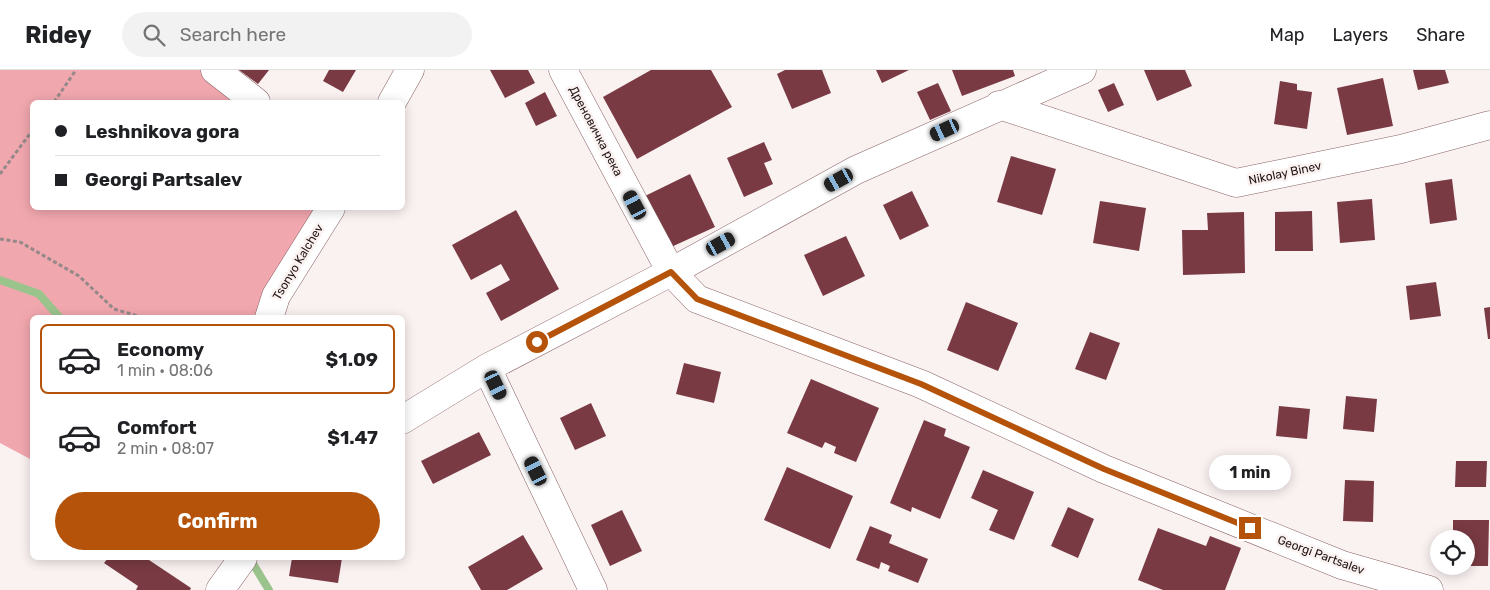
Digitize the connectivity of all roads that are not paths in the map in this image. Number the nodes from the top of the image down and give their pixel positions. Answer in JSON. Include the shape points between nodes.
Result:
{"nodes":[{"id":1,"x":215,"y":70,"type":"edge"},
{"id":2,"x":410,"y":70,"type":"edge"},
{"id":3,"x":563,"y":70,"type":"edge"},
{"id":4,"x":1082,"y":70,"type":"edge"},
{"id":5,"x":253,"y":100,"type":"edge"},
{"id":6,"x":393,"y":100,"type":"edge"},
{"id":7,"x":999,"y":105,"type":"junction"},
{"id":8,"x":1490,"y":125,"type":"edge"},
{"id":9,"x":330,"y":210,"type":"edge"},
{"id":10,"x":671,"y":272,"type":"junction"},
{"id":11,"x":270,"y":315,"type":"edge"},
{"id":12,"x":487,"y":368,"type":"junction"},
{"id":13,"x":405,"y":418,"type":"edge"},
{"id":14,"x":593,"y":590,"type":"edge"},
{"id":15,"x":1429,"y":590,"type":"edge"}],
"edges":[{"from":1,"to":5,"type":"street"},
{"from":2,"to":6,"type":"street"},
{"from":3,"to":10,"type":"street","name":"Дреновичка река"},
{"from":4,"to":7,"type":"street"},
{"from":7,"to":8,"type":"street","name":"Nikolay Binev","via":[[1236,184],[1401,150]]},
{"from":7,"to":10,"type":"street","via":[[856,170]]},
{"from":9,"to":11,"type":"street","name":"Tsonyo Kalchev","via":[[276,296]]},
{"from":10,"to":12,"type":"street"},
{"from":10,"to":15,"type":"street","name":"Georgi Partsalev","via":[[697,299],[921,384],[1104,469],[1332,561]]},
{"from":12,"to":13,"type":"street"},
{"from":12,"to":14,"type":"street"}]}
